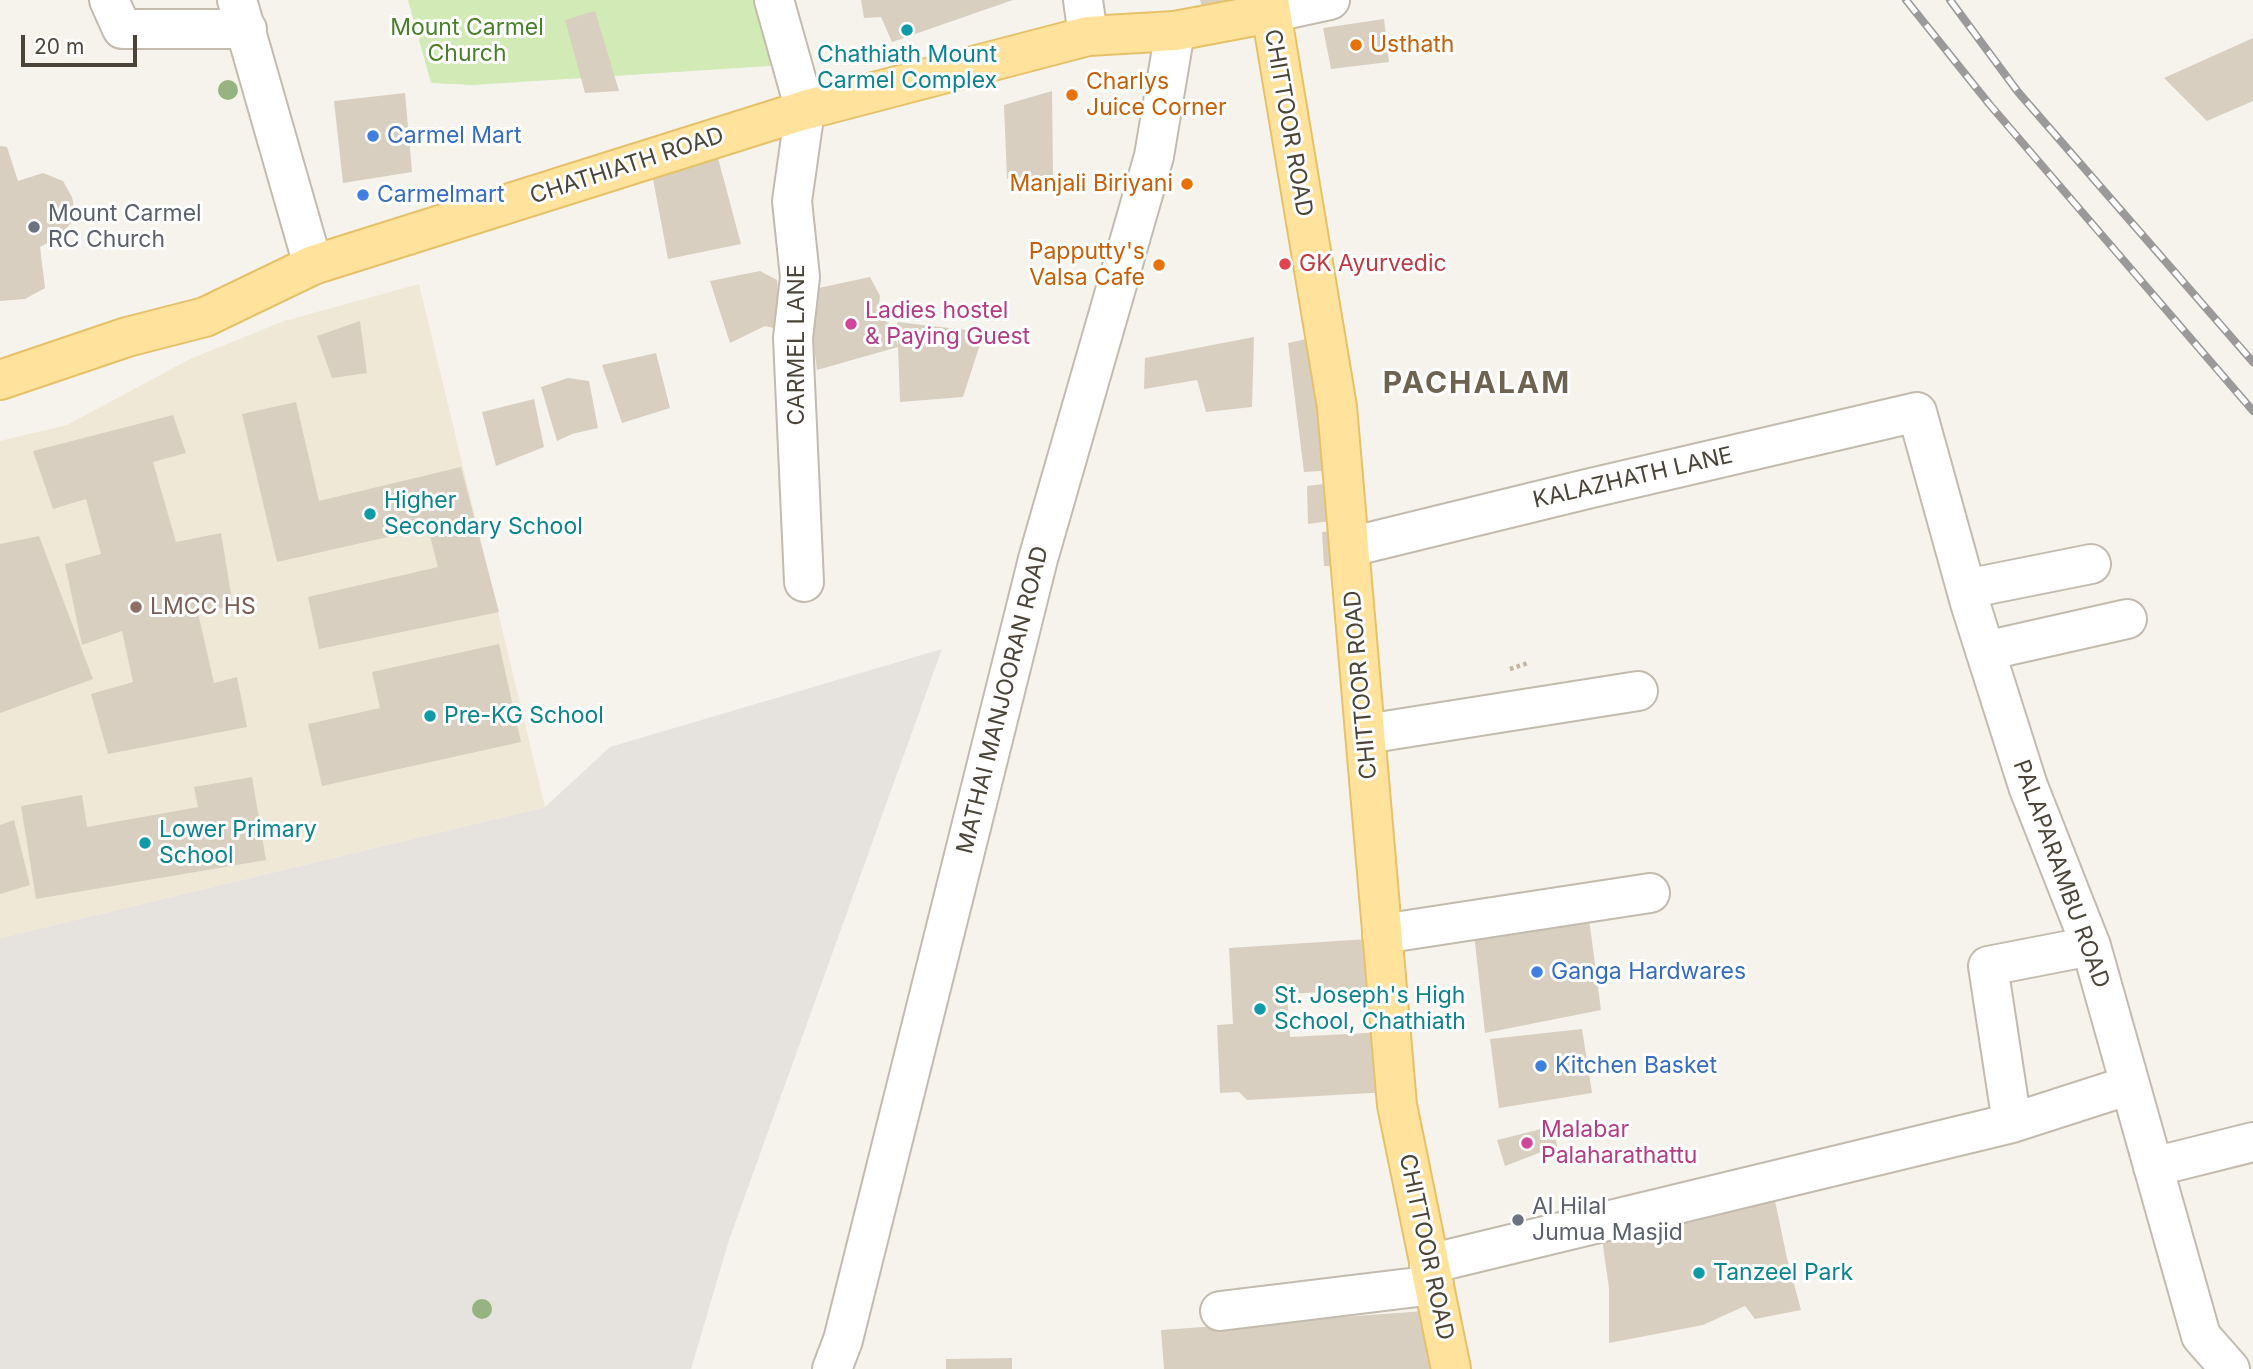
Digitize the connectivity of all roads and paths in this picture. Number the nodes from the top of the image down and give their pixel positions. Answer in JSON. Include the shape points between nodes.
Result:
{"nodes":[{"id":1,"x":109,"y":0,"type":"edge"},
{"id":2,"x":774,"y":0,"type":"edge"},
{"id":3,"x":1330,"y":0,"type":"edge"},
{"id":4,"x":1269,"y":7,"type":"edge"},
{"id":5,"x":242,"y":15,"type":"edge"},
{"id":6,"x":1085,"y":18,"type":"edge"},
{"id":7,"x":1175,"y":31,"type":"junction"},
{"id":8,"x":805,"y":110,"type":"junction"},
{"id":9,"x":313,"y":265,"type":"junction"},
{"id":10,"x":0,"y":380,"type":"edge"},
{"id":11,"x":1917,"y":412,"type":"joint"},
{"id":12,"x":1350,"y":547,"type":"junction"},
{"id":13,"x":2091,"y":564,"type":"dead end"},
{"id":14,"x":804,"y":582,"type":"dead end"},
{"id":15,"x":1966,"y":589,"type":"junction"},
{"id":16,"x":2127,"y":619,"type":"dead end"},
{"id":17,"x":1985,"y":651,"type":"junction"},
{"id":18,"x":1638,"y":691,"type":"dead end"},
{"id":19,"x":1366,"y":734,"type":"junction"},
{"id":20,"x":1650,"y":893,"type":"dead end"},
{"id":21,"x":1382,"y":934,"type":"junction"},
{"id":22,"x":2091,"y":946,"type":"junction"},
{"id":23,"x":2130,"y":1085,"type":"junction"},
{"id":24,"x":2012,"y":1123,"type":"junction"},
{"id":25,"x":2253,"y":1142,"type":"edge"},
{"id":26,"x":2153,"y":1167,"type":"junction"},
{"id":27,"x":1431,"y":1274,"type":"junction"},
{"id":28,"x":1220,"y":1311,"type":"dead end"},
{"id":29,"x":832,"y":1369,"type":"edge"},
{"id":30,"x":1451,"y":1369,"type":"edge"},
{"id":31,"x":2230,"y":1369,"type":"edge"}],
"edges":[{"from":1,"to":5,"type":"street","via":[[122,30]]},
{"from":2,"to":8,"type":"street"},
{"from":3,"to":4,"type":"street"},
{"from":4,"to":7,"type":"main road","name":"CHATHIATH ROAD"},
{"from":4,"to":12,"type":"main road","name":"CHITTOOR ROAD","via":[[1335,393]]},
{"from":5,"to":9,"type":"street"},
{"from":6,"to":7,"type":"main road","name":"CHATHIATH ROAD"},
{"from":6,"to":8,"type":"main road","name":"CHATHIATH ROAD"},
{"from":7,"to":29,"type":"street","name":"MATHAI MANJOORAN ROAD","via":[[1154,156],[1038,559],[843,1340]]},
{"from":8,"to":9,"type":"main road","name":"CHATHIATH ROAD"},
{"from":8,"to":14,"type":"street","name":"CARMEL LANE","via":[[792,201],[800,277],[793,338]]},
{"from":9,"to":10,"type":"main road","name":"CHATHIATH ROAD","via":[[205,317],[127,337]]},
{"from":11,"to":12,"type":"street","name":"KALAZHATH LANE"},
{"from":11,"to":15,"type":"street","name":"PALAPARAMBU ROAD"},
{"from":12,"to":19,"type":"main road","name":"CHITTOOR ROAD"},
{"from":13,"to":15,"type":"street"},
{"from":15,"to":17,"type":"street","name":"PALAPARAMBU ROAD"},
{"from":16,"to":17,"type":"street"},
{"from":17,"to":22,"type":"street","name":"PALAPARAMBU ROAD","via":[[2028,786]]},
{"from":18,"to":19,"type":"street"},
{"from":19,"to":21,"type":"main road","name":"CHITTOOR ROAD"},
{"from":20,"to":21,"type":"street"},
{"from":21,"to":27,"type":"main road","name":"CHITTOOR ROAD","via":[[1397,1105]]},
{"from":22,"to":23,"type":"street","name":"PALAPARAMBU ROAD"},
{"from":22,"to":24,"type":"street","via":[[1988,966]]},
{"from":23,"to":24,"type":"street"},
{"from":23,"to":26,"type":"street","name":"PALAPARAMBU ROAD"},
{"from":24,"to":27,"type":"street"},
{"from":25,"to":26,"type":"street"},
{"from":26,"to":31,"type":"street","name":"PALAPARAMBU ROAD","via":[[2201,1336]]},
{"from":27,"to":28,"type":"street"},
{"from":27,"to":30,"type":"main road","name":"CHITTOOR ROAD"}]}
